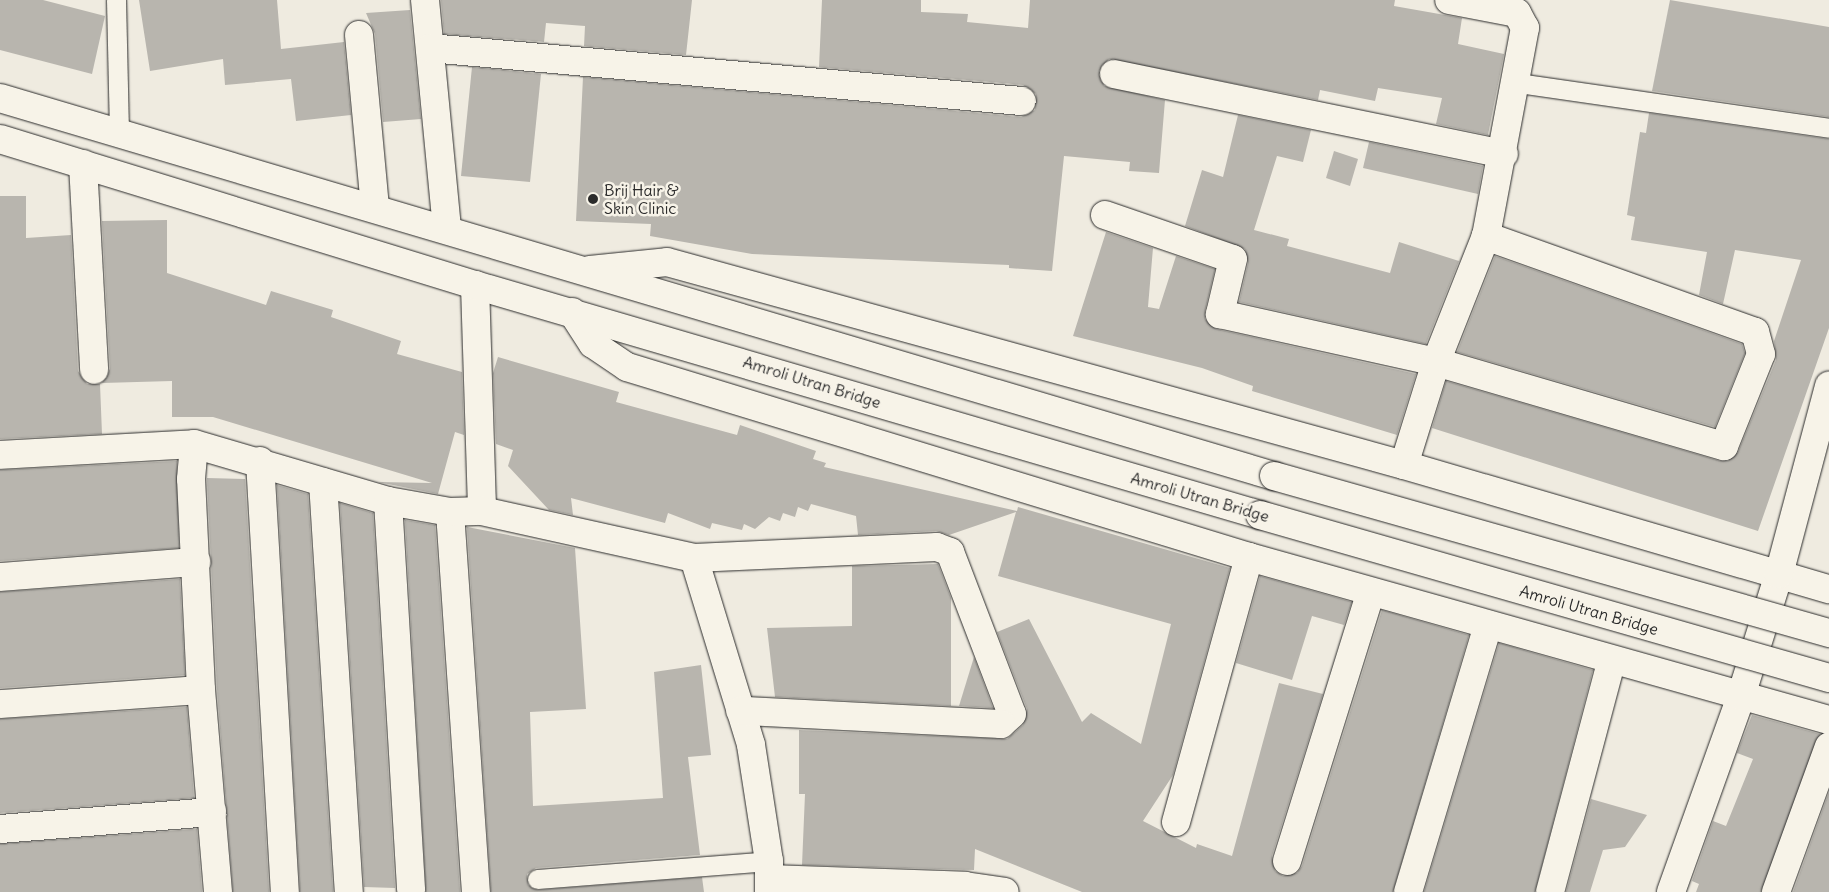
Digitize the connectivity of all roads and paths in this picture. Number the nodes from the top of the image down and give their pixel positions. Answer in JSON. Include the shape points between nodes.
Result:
{"nodes":[{"id":1,"x":116,"y":0,"type":"edge"},
{"id":2,"x":425,"y":0,"type":"edge"},
{"id":3,"x":1449,"y":0,"type":"edge"},
{"id":4,"x":360,"y":35,"type":"dead end"},
{"id":5,"x":430,"y":48,"type":"junction"},
{"id":6,"x":1114,"y":74,"type":"dead end"},
{"id":7,"x":1518,"y":83,"type":"junction"},
{"id":8,"x":0,"y":98,"type":"edge"},
{"id":9,"x":1022,"y":101,"type":"dead end"},
{"id":10,"x":1829,"y":128,"type":"edge"},
{"id":11,"x":119,"y":133,"type":"junction"},
{"id":12,"x":0,"y":139,"type":"edge"},
{"id":13,"x":1504,"y":154,"type":"junction"},
{"id":14,"x":83,"y":164,"type":"junction"},
{"id":15,"x":375,"y":208,"type":"junction"},
{"id":16,"x":1106,"y":215,"type":"dead end"},
{"id":17,"x":448,"y":229,"type":"junction"},
{"id":18,"x":1486,"y":236,"type":"junction"},
{"id":19,"x":590,"y":270,"type":"junction"},
{"id":20,"x":475,"y":285,"type":"junction"},
{"id":21,"x":572,"y":312,"type":"junction"},
{"id":22,"x":1436,"y":362,"type":"junction"},
{"id":23,"x":94,"y":370,"type":"dead end"},
{"id":24,"x":1829,"y":386,"type":"edge"},
{"id":25,"x":194,"y":444,"type":"junction"},
{"id":26,"x":0,"y":455,"type":"edge"},
{"id":27,"x":260,"y":461,"type":"junction"},
{"id":28,"x":1404,"y":466,"type":"junction"},
{"id":29,"x":323,"y":482,"type":"junction"},
{"id":30,"x":388,"y":501,"type":"junction"},
{"id":31,"x":482,"y":510,"type":"junction"},
{"id":32,"x":450,"y":512,"type":"junction"},
{"id":33,"x":1249,"y":557,"type":"junction"},
{"id":34,"x":694,"y":558,"type":"junction"},
{"id":35,"x":196,"y":562,"type":"junction"},
{"id":36,"x":1779,"y":574,"type":"junction"},
{"id":37,"x":0,"y":577,"type":"edge"},
{"id":38,"x":1829,"y":589,"type":"edge"},
{"id":39,"x":1371,"y":592,"type":"junction"},
{"id":40,"x":1488,"y":624,"type":"junction"},
{"id":41,"x":1829,"y":633,"type":"edge"},
{"id":42,"x":1611,"y":662,"type":"junction"},
{"id":43,"x":1829,"y":678,"type":"edge"},
{"id":44,"x":201,"y":690,"type":"junction"},
{"id":45,"x":1741,"y":696,"type":"junction"},
{"id":46,"x":0,"y":704,"type":"edge"},
{"id":47,"x":740,"y":711,"type":"junction"},
{"id":48,"x":1829,"y":720,"type":"edge"},
{"id":49,"x":1829,"y":746,"type":"edge"},
{"id":50,"x":1820,"y":806,"type":"edge"},
{"id":51,"x":212,"y":812,"type":"junction"},
{"id":52,"x":1176,"y":822,"type":"dead end"},
{"id":53,"x":0,"y":829,"type":"edge"},
{"id":54,"x":1287,"y":862,"type":"dead end"},
{"id":55,"x":769,"y":877,"type":"edge"},
{"id":56,"x":537,"y":880,"type":"dead end"},
{"id":57,"x":411,"y":889,"type":"dead end"},
{"id":58,"x":965,"y":889,"type":"edge"},
{"id":59,"x":218,"y":892,"type":"edge"},
{"id":60,"x":285,"y":892,"type":"edge"},
{"id":61,"x":348,"y":892,"type":"edge"},
{"id":62,"x":476,"y":892,"type":"edge"},
{"id":63,"x":1006,"y":892,"type":"edge"},
{"id":64,"x":1408,"y":892,"type":"edge"},
{"id":65,"x":1550,"y":892,"type":"edge"},
{"id":66,"x":1671,"y":892,"type":"edge"},
{"id":67,"x":1776,"y":892,"type":"edge"}],
"edges":[{"from":1,"to":11,"type":"lane"},
{"from":2,"to":5,"type":"street"},
{"from":3,"to":7,"type":"street","via":[[1517,13],[1524,21]]},
{"from":4,"to":15,"type":"street"},
{"from":5,"to":9,"type":"street"},
{"from":5,"to":17,"type":"street"},
{"from":6,"to":13,"type":"street"},
{"from":7,"to":10,"type":"lane"},
{"from":7,"to":13,"type":"street"},
{"from":8,"to":11,"type":"street"},
{"from":11,"to":15,"type":"street"},
{"from":12,"to":14,"type":"street","name":"Amroli Utran Bridge"},
{"from":13,"to":18,"type":"street"},
{"from":14,"to":20,"type":"street","name":"Amroli Utran Bridge"},
{"from":14,"to":23,"type":"street"},
{"from":15,"to":17,"type":"street"},
{"from":16,"to":22,"type":"street","via":[[1233,259],[1220,314]]},
{"from":17,"to":19,"type":"street"},
{"from":18,"to":22,"type":"street"},
{"from":18,"to":22,"type":"street","via":[[1754,332],[1762,354],[1731,437],[1724,446],[1713,445]]},
{"from":19,"to":28,"type":"street","via":[[667,262]]},
{"from":19,"to":41,"type":"street","bridge":true,"via":[[1274,476]]},
{"from":20,"to":21,"type":"street","name":"Amroli Utran Bridge"},
{"from":20,"to":31,"type":"street"},
{"from":21,"to":33,"type":"street","via":[[593,344],[627,367]]},
{"from":21,"to":43,"type":"street","name":"Amroli Utran Bridge","bridge":true,"via":[[1260,515]]},
{"from":22,"to":28,"type":"street"},
{"from":24,"to":36,"type":"street"},
{"from":25,"to":26,"type":"street"},
{"from":25,"to":27,"type":"street"},
{"from":25,"to":35,"type":"street","via":[[192,479]]},
{"from":27,"to":29,"type":"street"},
{"from":27,"to":60,"type":"street"},
{"from":28,"to":36,"type":"street"},
{"from":29,"to":30,"type":"street"},
{"from":29,"to":61,"type":"street"},
{"from":30,"to":32,"type":"street"},
{"from":30,"to":57,"type":"street"},
{"from":31,"to":32,"type":"street"},
{"from":31,"to":34,"type":"street"},
{"from":32,"to":62,"type":"street"},
{"from":33,"to":39,"type":"street"},
{"from":33,"to":52,"type":"street"},
{"from":34,"to":47,"type":"street"},
{"from":34,"to":47,"type":"street","via":[[938,547],[950,552],[1012,714],[1001,724]]},
{"from":35,"to":37,"type":"street"},
{"from":35,"to":44,"type":"street"},
{"from":36,"to":38,"type":"street"},
{"from":36,"to":45,"type":"street"},
{"from":39,"to":40,"type":"street"},
{"from":39,"to":54,"type":"street"},
{"from":40,"to":42,"type":"street"},
{"from":40,"to":64,"type":"street"},
{"from":42,"to":45,"type":"street"},
{"from":42,"to":65,"type":"street"},
{"from":44,"to":46,"type":"street"},
{"from":44,"to":51,"type":"street"},
{"from":45,"to":48,"type":"street"},
{"from":45,"to":66,"type":"street"},
{"from":47,"to":55,"type":"street","via":[[751,745]]},
{"from":49,"to":50,"type":"street"},
{"from":50,"to":67,"type":"street"},
{"from":51,"to":53,"type":"street"},
{"from":51,"to":59,"type":"street"},
{"from":55,"to":56,"type":"lane"},
{"from":55,"to":58,"type":"street"},
{"from":58,"to":63,"type":"street"}]}
